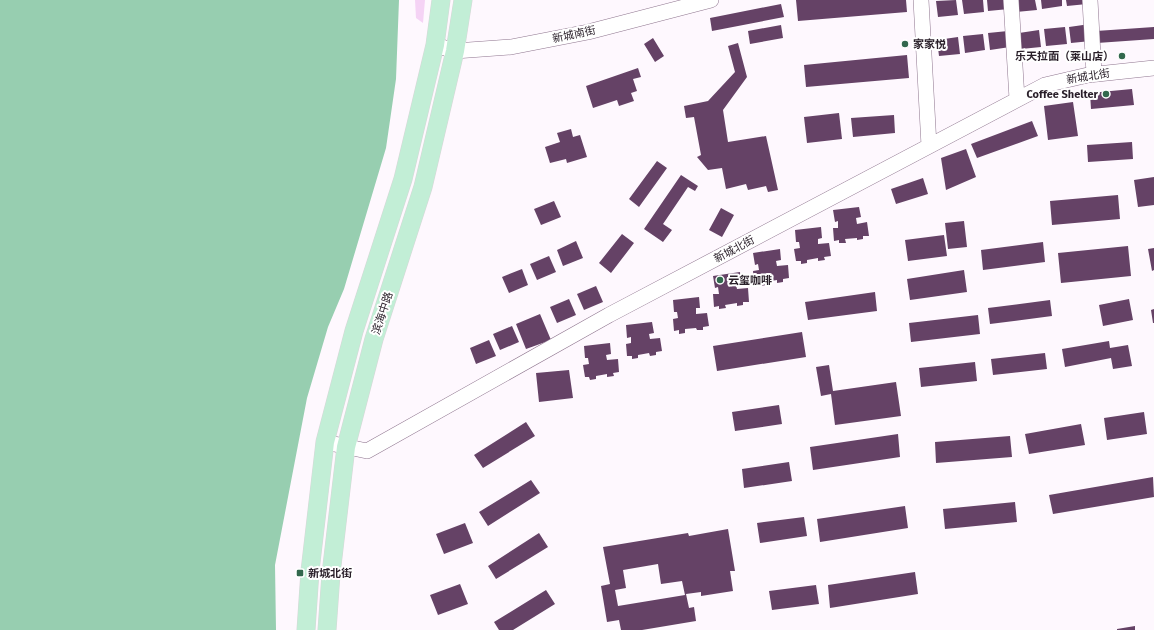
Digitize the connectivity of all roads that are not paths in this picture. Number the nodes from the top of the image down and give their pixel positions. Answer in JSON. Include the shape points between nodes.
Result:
{"nodes":[{"id":1,"x":441,"y":0,"type":"edge"},
{"id":2,"x":463,"y":0,"type":"edge"},
{"id":3,"x":710,"y":0,"type":"edge"},
{"id":4,"x":921,"y":0,"type":"edge"},
{"id":5,"x":1011,"y":0,"type":"edge"},
{"id":6,"x":1090,"y":0,"type":"edge"},
{"id":7,"x":435,"y":45,"type":"junction"},
{"id":8,"x":455,"y":50,"type":"junction"},
{"id":9,"x":1154,"y":68,"type":"edge"},
{"id":10,"x":1094,"y":74,"type":"junction"},
{"id":11,"x":1017,"y":98,"type":"junction"},
{"id":12,"x":929,"y":146,"type":"junction"},
{"id":13,"x":325,"y":442,"type":"junction"},
{"id":14,"x":346,"y":447,"type":"junction"},
{"id":15,"x":306,"y":630,"type":"edge"},
{"id":16,"x":327,"y":630,"type":"edge"}],
"edges":[{"from":1,"to":7,"type":"main road","name":"滨海中路"},
{"from":2,"to":8,"type":"main road","name":"滨海中路"},
{"from":3,"to":8,"type":"street","name":"新城南街","via":[[581,34],[511,47]]},
{"from":4,"to":12,"type":"street"},
{"from":5,"to":11,"type":"street"},
{"from":6,"to":10,"type":"street"},
{"from":7,"to":8,"type":"street","name":"新城南街"},
{"from":7,"to":13,"type":"main road","name":"滨海中路","via":[[403,179],[354,331]]},
{"from":8,"to":14,"type":"main road","name":"滨海中路","via":[[423,187],[374,339]]},
{"from":9,"to":10,"type":"street","name":"新城北街"},
{"from":10,"to":11,"type":"street","name":"新城北街","via":[[1045,85]]},
{"from":11,"to":12,"type":"street","name":"新城北街"},
{"from":12,"to":14,"type":"street","name":"新城北街","via":[[609,315],[367,451]]},
{"from":13,"to":14,"type":"street","name":"新城北街"},
{"from":13,"to":15,"type":"main road","name":"滨海中路"},
{"from":14,"to":16,"type":"main road","name":"滨海中路"}]}
